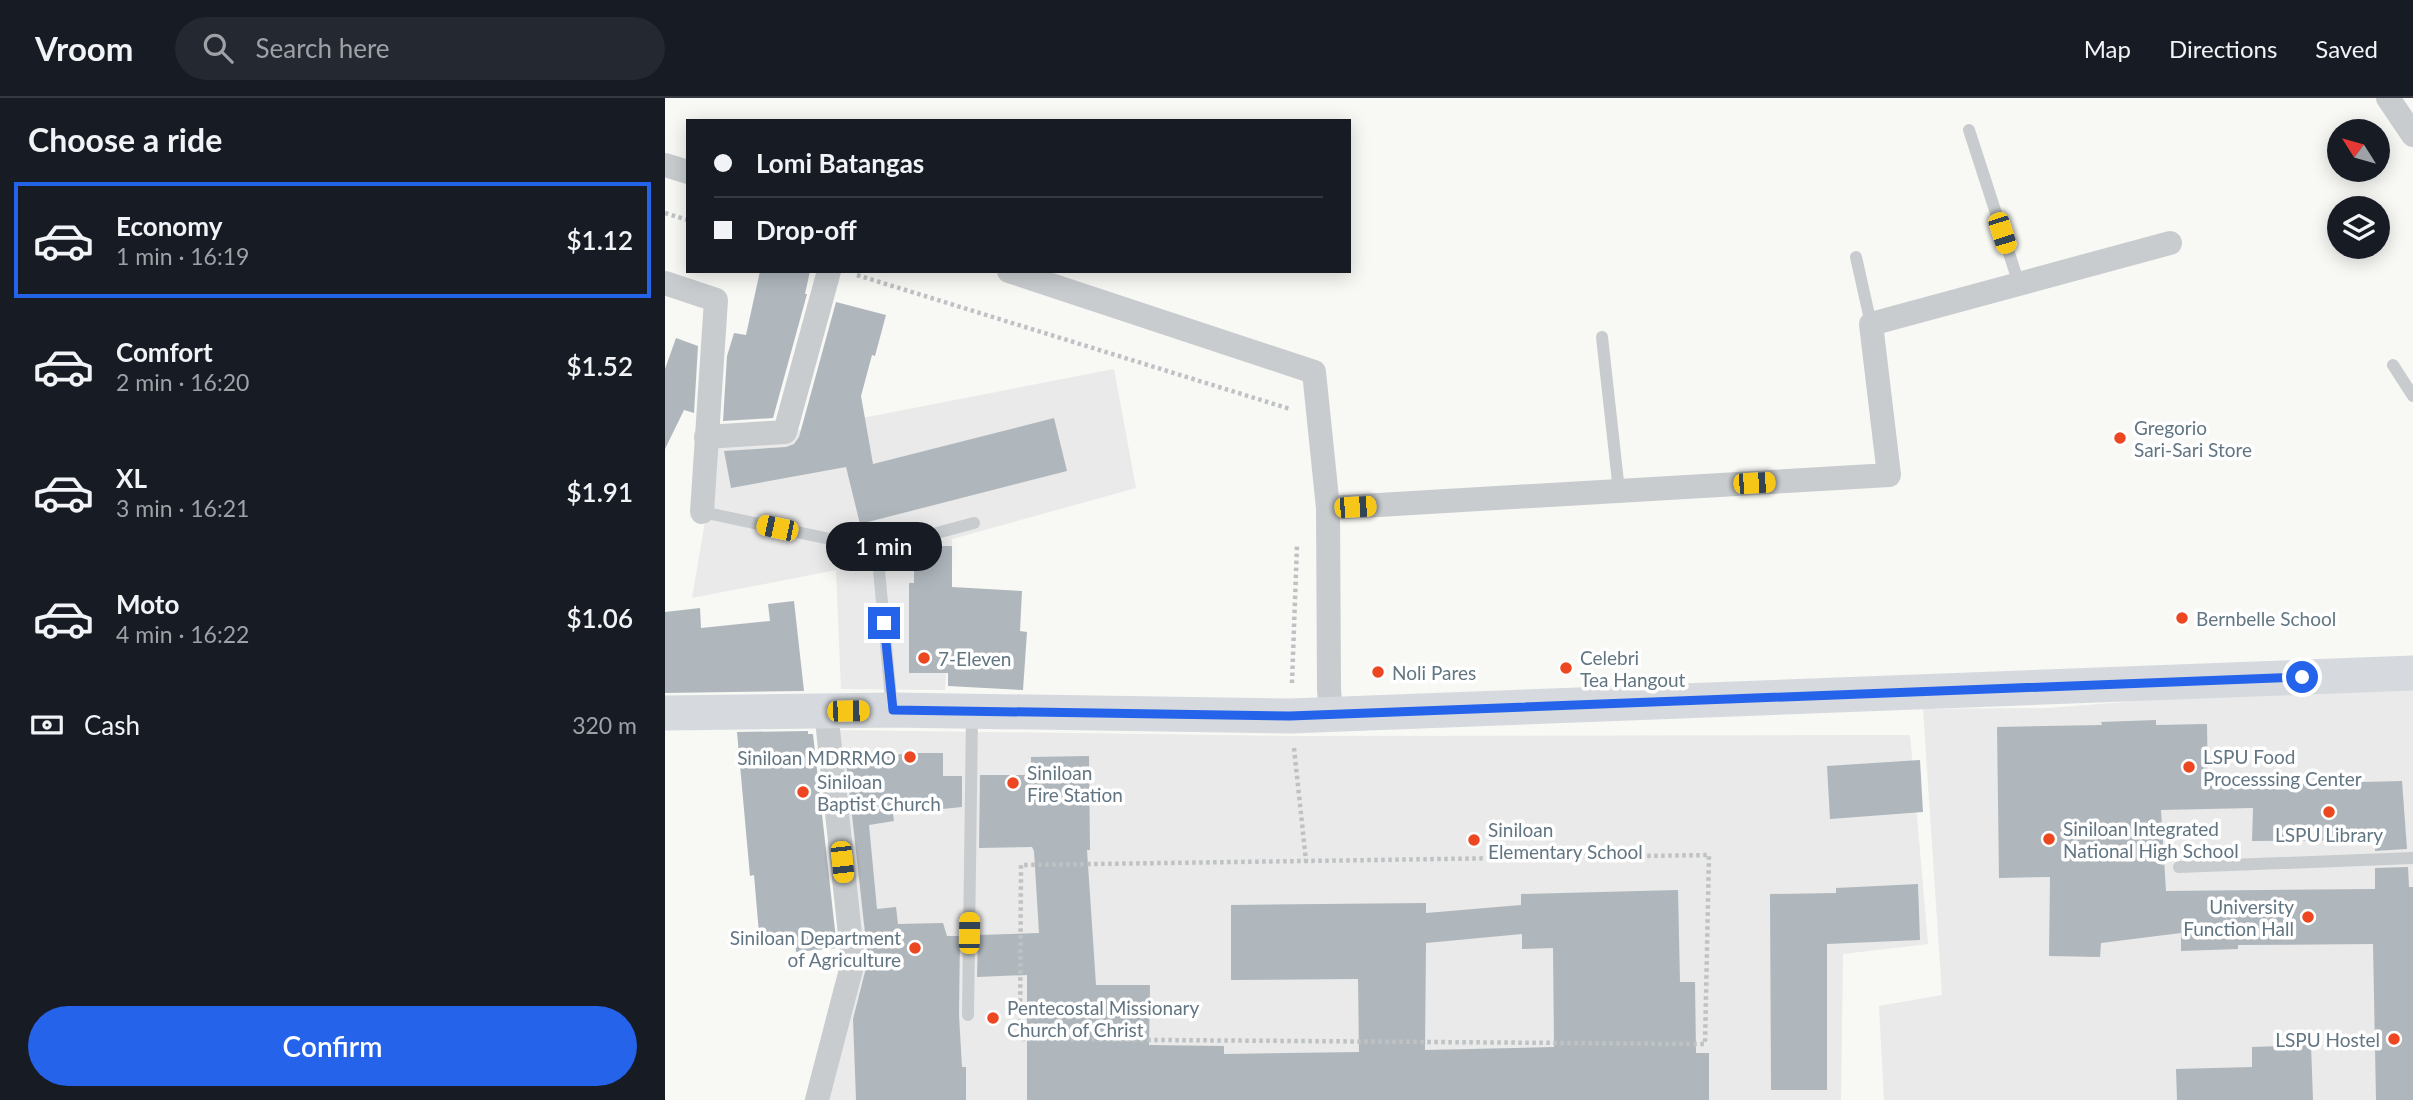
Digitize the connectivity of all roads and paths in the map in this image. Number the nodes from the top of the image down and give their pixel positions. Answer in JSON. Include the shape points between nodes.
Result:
{"nodes":[{"id":1,"x":2388,"y":98,"type":"edge"},
{"id":2,"x":1969,"y":130,"type":"dead end"},
{"id":3,"x":2413,"y":135,"type":"edge"},
{"id":4,"x":665,"y":165,"type":"edge"},
{"id":5,"x":686,"y":171,"type":"edge"},
{"id":6,"x":665,"y":213,"type":"edge"},
{"id":7,"x":686,"y":219,"type":"edge"},
{"id":8,"x":2169,"y":243,"type":"dead end"},
{"id":9,"x":1856,"y":257,"type":"dead end"},
{"id":10,"x":828,"y":273,"type":"edge"},
{"id":11,"x":851,"y":273,"type":"edge"},
{"id":12,"x":1015,"y":273,"type":"edge"},
{"id":13,"x":665,"y":283,"type":"edge"},
{"id":14,"x":2019,"y":284,"type":"junction"},
{"id":15,"x":1871,"y":324,"type":"junction"},
{"id":16,"x":1602,"y":337,"type":"dead end"},
{"id":17,"x":2393,"y":365,"type":"dead end"},
{"id":18,"x":2413,"y":396,"type":"edge"},
{"id":19,"x":1302,"y":413,"type":"dead end"},
{"id":20,"x":706,"y":437,"type":"junction"},
{"id":21,"x":1619,"y":491,"type":"junction"},
{"id":22,"x":1328,"y":508,"type":"junction"},
{"id":23,"x":702,"y":512,"type":"joint"},
{"id":24,"x":974,"y":523,"type":"dead end"},
{"id":25,"x":1297,"y":538,"type":"dead end"},
{"id":26,"x":877,"y":549,"type":"junction"},
{"id":27,"x":2413,"y":673,"type":"edge"},
{"id":28,"x":1291,"y":703,"type":"junction"},
{"id":29,"x":893,"y":710,"type":"junction"},
{"id":30,"x":826,"y":711,"type":"junction"},
{"id":31,"x":972,"y":712,"type":"junction"},
{"id":32,"x":665,"y":713,"type":"edge"},
{"id":33,"x":1331,"y":714,"type":"junction"},
{"id":34,"x":2413,"y":858,"type":"edge"},
{"id":35,"x":1307,"y":861,"type":"junction"},
{"id":36,"x":2179,"y":867,"type":"dead end"},
{"id":37,"x":968,"y":1015,"type":"dead end"},
{"id":38,"x":817,"y":1100,"type":"edge"}],
"edges":[{"from":1,"to":3,"type":"street"},
{"from":2,"to":14,"type":"lane"},
{"from":4,"to":5,"type":"street"},
{"from":6,"to":7,"type":"path"},
{"from":8,"to":14,"type":"street"},
{"from":9,"to":15,"type":"lane"},
{"from":10,"to":20,"type":"street","via":[[785,432]]},
{"from":11,"to":19,"type":"path"},
{"from":12,"to":22,"type":"street","via":[[1314,372]]},
{"from":13,"to":20,"type":"street","via":[[716,300]]},
{"from":14,"to":15,"type":"street"},
{"from":15,"to":21,"type":"street","via":[[1889,475]]},
{"from":16,"to":21,"type":"lane"},
{"from":17,"to":18,"type":"lane"},
{"from":20,"to":23,"type":"street"},
{"from":21,"to":22,"type":"street"},
{"from":22,"to":33,"type":"street"},
{"from":23,"to":26,"type":"lane"},
{"from":24,"to":26,"type":"lane"},
{"from":25,"to":28,"type":"path"},
{"from":26,"to":29,"type":"lane"},
{"from":27,"to":33,"type":"main road"},
{"from":28,"to":31,"type":"main road"},
{"from":28,"to":33,"type":"main road"},
{"from":28,"to":35,"type":"path"},
{"from":29,"to":30,"type":"main road"},
{"from":29,"to":31,"type":"main road"},
{"from":30,"to":32,"type":"main road"},
{"from":30,"to":38,"type":"street","via":[[852,962]]},
{"from":31,"to":37,"type":"lane"},
{"from":34,"to":36,"type":"lane"},
{"from":35,"to":35,"type":"path","via":[[1021,864],[1020,1039],[1705,1044],[1709,855]]}]}
